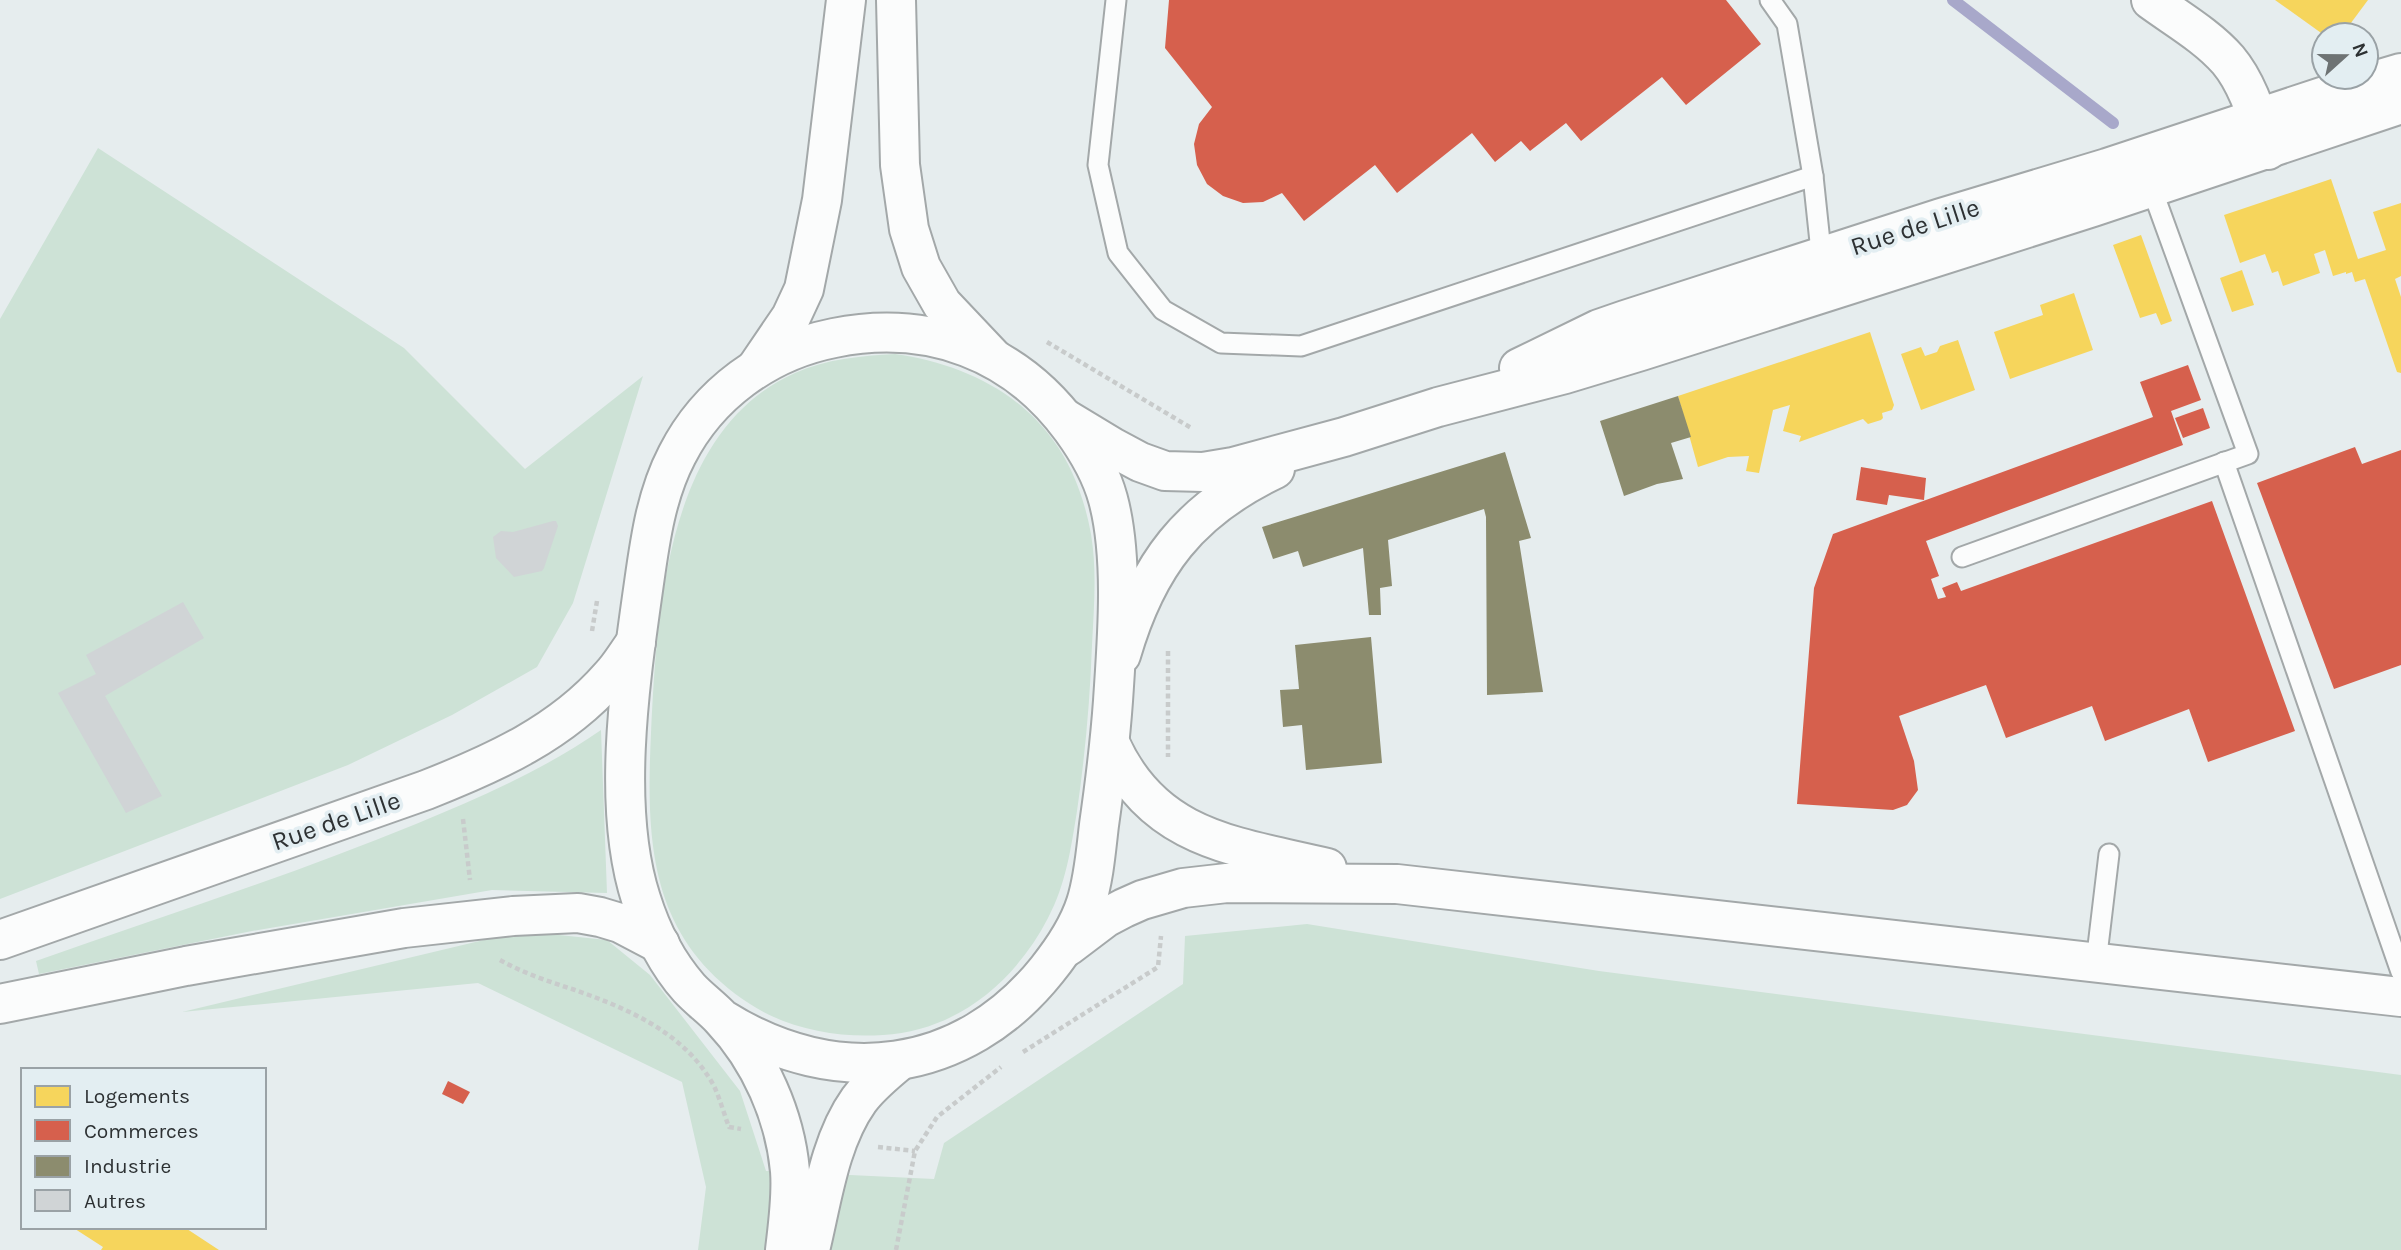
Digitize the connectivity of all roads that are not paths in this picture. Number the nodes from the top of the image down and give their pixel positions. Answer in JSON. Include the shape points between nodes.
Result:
{"nodes":[{"id":1,"x":846,"y":0,"type":"edge"},
{"id":2,"x":896,"y":0,"type":"edge"},
{"id":3,"x":1116,"y":0,"type":"edge"},
{"id":4,"x":1770,"y":0,"type":"edge"},
{"id":5,"x":2151,"y":0,"type":"edge"},
{"id":6,"x":2401,"y":73,"type":"edge"},
{"id":7,"x":2401,"y":104,"type":"edge"},
{"id":8,"x":2263,"y":134,"type":"junction"},
{"id":9,"x":2146,"y":173,"type":"junction"},
{"id":10,"x":1813,"y":176,"type":"junction"},
{"id":11,"x":1826,"y":274,"type":"junction"},
{"id":12,"x":994,"y":359,"type":"junction"},
{"id":13,"x":757,"y":367,"type":"junction"},
{"id":14,"x":1064,"y":418,"type":"junction"},
{"id":15,"x":1343,"y":437,"type":"junction"},
{"id":16,"x":2224,"y":462,"type":"junction"},
{"id":17,"x":1962,"y":557,"type":"dead end"},
{"id":18,"x":636,"y":642,"type":"junction"},
{"id":19,"x":1114,"y":680,"type":"junction"},
{"id":20,"x":1110,"y":743,"type":"junction"},
{"id":21,"x":2109,"y":854,"type":"dead end"},
{"id":22,"x":1397,"y":884,"type":"junction"},
{"id":23,"x":0,"y":940,"type":"edge"},
{"id":24,"x":660,"y":944,"type":"junction"},
{"id":25,"x":1064,"y":949,"type":"junction"},
{"id":26,"x":2096,"y":963,"type":"junction"},
{"id":27,"x":2401,"y":972,"type":"edge"},
{"id":28,"x":2401,"y":997,"type":"edge"},
{"id":29,"x":0,"y":1004,"type":"edge"},
{"id":30,"x":724,"y":1020,"type":"junction"},
{"id":31,"x":898,"y":1062,"type":"junction"},
{"id":32,"x":785,"y":1250,"type":"edge"},
{"id":33,"x":810,"y":1250,"type":"edge"}],
"edges":[{"from":1,"to":13,"type":"main road","via":[[822,200],[804,289]]},
{"from":2,"to":12,"type":"main road","via":[[900,165],[909,229],[921,267],[942,304]]},
{"from":3,"to":10,"type":"lane","via":[[1098,165],[1118,253],[1163,310],[1220,343],[1301,346]]},
{"from":4,"to":10,"type":"lane","via":[[1787,24]]},
{"from":5,"to":8,"type":"main road","via":[[2230,63]]},
{"from":6,"to":8,"type":"main road","name":"Rue de Lille"},
{"from":7,"to":8,"type":"main road","name":"Rue de Lille"},
{"from":8,"to":9,"type":"main road","name":"Rue de Lille"},
{"from":9,"to":11,"type":"main road","name":"Rue de Lille"},
{"from":9,"to":16,"type":"lane","via":[[2248,454]]},
{"from":10,"to":11,"type":"lane"},
{"from":11,"to":15,"type":"main road","name":"Rue de Lille","via":[[1565,374]]},
{"from":12,"to":13,"type":"main road","via":[[942,338],[874,333],[807,344]]},
{"from":12,"to":14,"type":"main road","via":[[1026,379]]},
{"from":13,"to":18,"type":"main road","via":[[706,412],[667,476],[650,541]]},
{"from":14,"to":15,"type":"main road","name":"Rue de Lille","via":[[1140,462],[1179,473],[1233,467]]},
{"from":14,"to":19,"type":"main road","via":[[1101,476],[1113,520]]},
{"from":15,"to":19,"type":"main road","name":"Rue de Lille","via":[[1240,488],[1208,510],[1181,537],[1145,588]]},
{"from":16,"to":17,"type":"lane"},
{"from":16,"to":27,"type":"lane"},
{"from":18,"to":23,"type":"main road","name":"Rue de Lille","via":[[611,676],[572,715],[491,763]]},
{"from":18,"to":24,"type":"main road","via":[[626,754],[629,845],[643,906]]},
{"from":19,"to":20,"type":"main road"},
{"from":20,"to":22,"type":"main road","via":[[1132,781],[1174,821],[1247,849]]},
{"from":20,"to":25,"type":"main road","via":[[1090,887]]},
{"from":21,"to":26,"type":"lane"},
{"from":22,"to":25,"type":"main road","via":[[1227,883],[1183,888],[1124,908]]},
{"from":22,"to":26,"type":"main road"},
{"from":24,"to":29,"type":"main road","via":[[600,917],[513,915],[390,930]]},
{"from":24,"to":30,"type":"main road","via":[[690,989]]},
{"from":25,"to":31,"type":"main road","via":[[1032,988],[985,1028],[954,1044]]},
{"from":26,"to":28,"type":"main road"},
{"from":30,"to":31,"type":"main road","via":[[750,1037],[803,1055],[834,1061]]},
{"from":30,"to":32,"type":"main road","via":[[755,1062],[776,1110],[790,1180]]},
{"from":31,"to":33,"type":"main road","via":[[875,1081],[848,1117]]}]}
